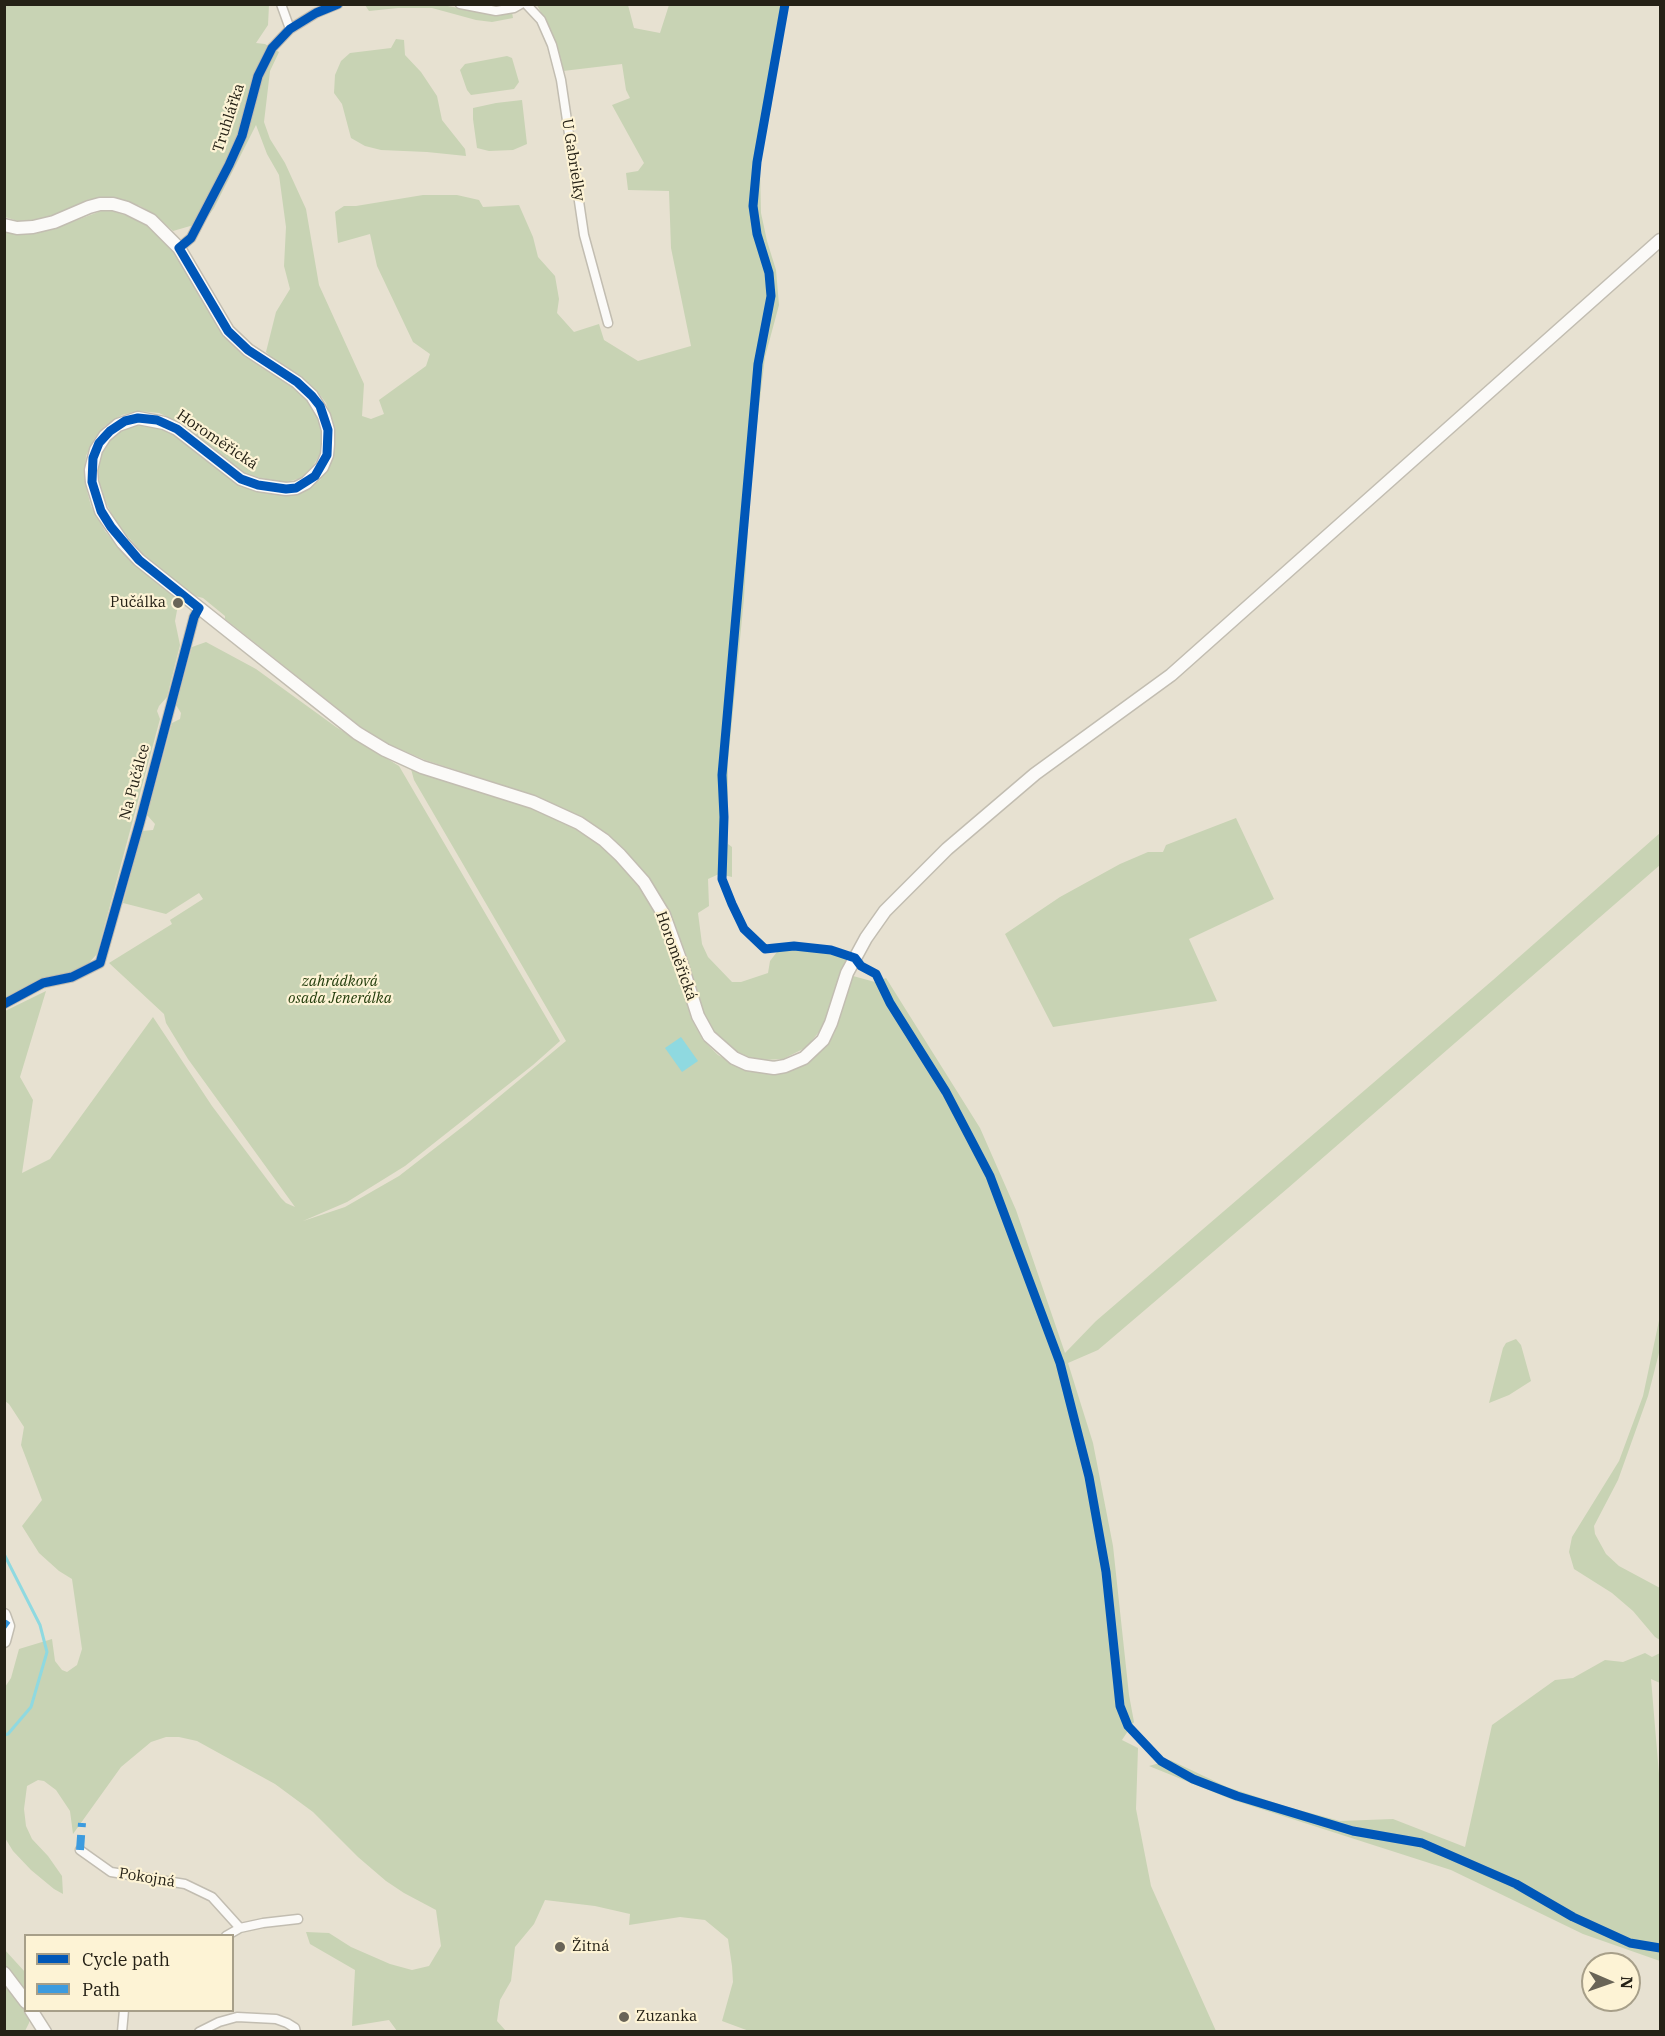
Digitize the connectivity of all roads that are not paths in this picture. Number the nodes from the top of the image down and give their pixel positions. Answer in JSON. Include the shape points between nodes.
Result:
{"nodes":[{"id":1,"x":281,"y":4,"type":"edge"},
{"id":2,"x":338,"y":4,"type":"edge"},
{"id":3,"x":460,"y":4,"type":"edge"},
{"id":4,"x":521,"y":4,"type":"edge"},
{"id":5,"x":526,"y":4,"type":"edge"},
{"id":6,"x":290,"y":29,"type":"junction"},
{"id":7,"x":4,"y":225,"type":"edge"},
{"id":8,"x":1660,"y":240,"type":"edge"},
{"id":9,"x":179,"y":248,"type":"junction"},
{"id":10,"x":608,"y":323,"type":"dead end"},
{"id":11,"x":199,"y":608,"type":"junction"},
{"id":12,"x":4,"y":1004,"type":"edge"},
{"id":13,"x":4,"y":1615,"type":"edge"},
{"id":14,"x":4,"y":1641,"type":"edge"},
{"id":15,"x":80,"y":1850,"type":"dead end"},
{"id":16,"x":298,"y":1919,"type":"dead end"},
{"id":17,"x":240,"y":1928,"type":"junction"},
{"id":18,"x":228,"y":1934,"type":"edge"},
{"id":19,"x":4,"y":1973,"type":"edge"},
{"id":20,"x":24,"y":1999,"type":"edge"},
{"id":21,"x":31,"y":2012,"type":"edge"},
{"id":22,"x":124,"y":2012,"type":"edge"},
{"id":23,"x":45,"y":2031,"type":"edge"},
{"id":24,"x":122,"y":2031,"type":"edge"},
{"id":25,"x":199,"y":2031,"type":"edge"},
{"id":26,"x":296,"y":2031,"type":"edge"}],
"edges":[{"from":1,"to":6,"type":"street"},
{"from":2,"to":6,"type":"street","name":"Truhlářka"},
{"from":3,"to":4,"type":"street","via":[[496,10]]},
{"from":5,"to":10,"type":"street","name":"U Gabrielky","via":[[541,20],[559,71],[584,235]]},
{"from":6,"to":9,"type":"street","name":"Truhlářka","via":[[272,48],[258,76],[242,136],[191,238]]},
{"from":7,"to":9,"type":"main road","name":"Horoměřická","via":[[33,227],[89,207],[113,204],[151,220]]},
{"from":8,"to":11,"type":"main road","name":"Horoměřická","via":[[1171,675],[1035,774],[947,849],[885,911],[866,938],[847,973],[828,1031],[812,1052],[774,1068],[734,1058],[709,1036],[657,903],[644,882],[604,840],[579,823],[533,802],[422,767],[385,750],[357,733]]},
{"from":9,"to":11,"type":"main road","name":"Horoměřická","via":[[228,331],[312,396],[328,430],[327,456],[322,467],[306,483],[286,489],[241,478],[177,429],[157,420],[125,421],[99,443],[93,458],[92,482],[101,511],[139,560]]},
{"from":11,"to":12,"type":"street","name":"Na Pučálce","via":[[100,963],[43,983]]},
{"from":13,"to":14,"type":"main road","via":[[8,1626]]},
{"from":15,"to":17,"type":"street","name":"Pokojná","via":[[111,1872],[194,1888],[212,1897]]},
{"from":16,"to":17,"type":"street"},
{"from":17,"to":18,"type":"street"},
{"from":19,"to":20,"type":"main road"},
{"from":21,"to":23,"type":"main road"},
{"from":22,"to":24,"type":"street"},
{"from":25,"to":26,"type":"street","via":[[237,2017],[276,2019]]}]}
